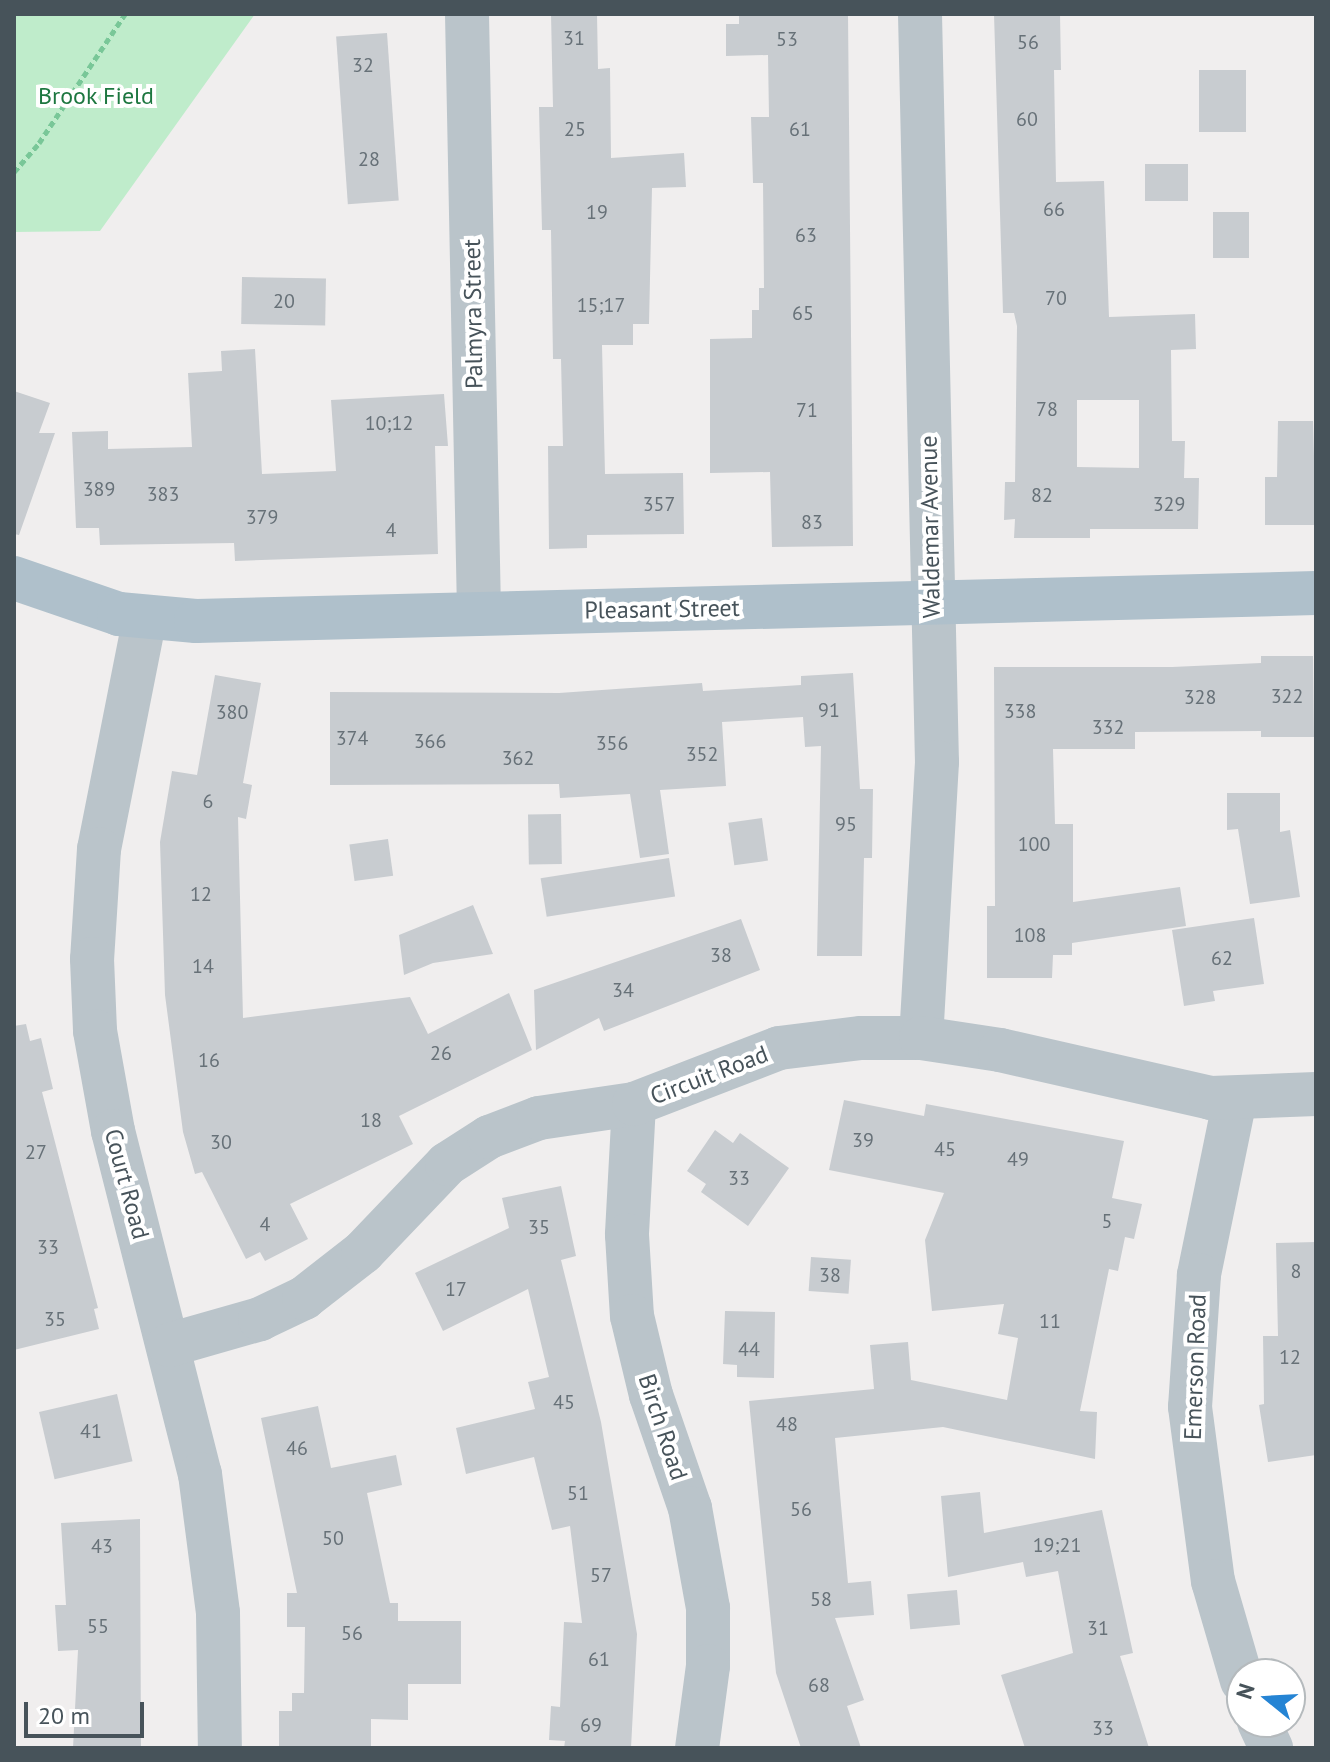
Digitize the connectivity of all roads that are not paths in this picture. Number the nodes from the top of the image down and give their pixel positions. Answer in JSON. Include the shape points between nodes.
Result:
{"nodes":[{"id":1,"x":467,"y":14,"type":"edge"},
{"id":2,"x":920,"y":14,"type":"edge"},
{"id":3,"x":14,"y":578,"type":"edge"},
{"id":4,"x":1316,"y":593,"type":"edge"},
{"id":5,"x":930,"y":602,"type":"junction"},
{"id":6,"x":479,"y":614,"type":"junction"},
{"id":7,"x":145,"y":617,"type":"junction"},
{"id":8,"x":921,"y":1038,"type":"junction"},
{"id":9,"x":1316,"y":1094,"type":"edge"},
{"id":10,"x":1235,"y":1099,"type":"junction"},
{"id":11,"x":634,"y":1104,"type":"junction"},
{"id":12,"x":169,"y":1345,"type":"junction"},
{"id":13,"x":1235,"y":1658,"type":"edge"},
{"id":14,"x":220,"y":1748,"type":"edge"},
{"id":15,"x":697,"y":1748,"type":"edge"}],
"edges":[{"from":1,"to":6,"type":"street","name":"Palmyra Street"},
{"from":2,"to":5,"type":"street","name":"Waldemar Avenue"},
{"from":3,"to":7,"type":"main road","name":"Pleasant Street","via":[[98,608]]},
{"from":4,"to":5,"type":"main road","name":"Pleasant Street"},
{"from":5,"to":6,"type":"main road","name":"Pleasant Street"},
{"from":5,"to":8,"type":"street","name":"Waldemar Avenue","via":[[937,762]]},
{"from":6,"to":7,"type":"main road","name":"Pleasant Street"},
{"from":7,"to":12,"type":"street","name":"Court Road","via":[[104,813],[95,887],[93,994],[105,1097]]},
{"from":8,"to":10,"type":"street","name":"Circuit Road"},
{"from":8,"to":11,"type":"street","name":"Circuit Road","via":[[861,1038],[779,1048]]},
{"from":9,"to":10,"type":"street","name":"Circuit Road"},
{"from":10,"to":13,"type":"street","name":"Emerson Road","via":[[1199,1275],[1190,1407],[1213,1581]]},
{"from":11,"to":12,"type":"street","name":"Circuit Road","via":[[539,1118],[489,1137],[447,1164],[363,1252],[304,1298],[260,1319]]},
{"from":11,"to":15,"type":"street","name":"Birch Road","via":[[627,1235],[632,1316],[651,1395],[690,1508],[708,1608],[708,1666]]},
{"from":12,"to":14,"type":"street","name":"Court Road","via":[[188,1412],[211,1544],[221,1654]]}]}
